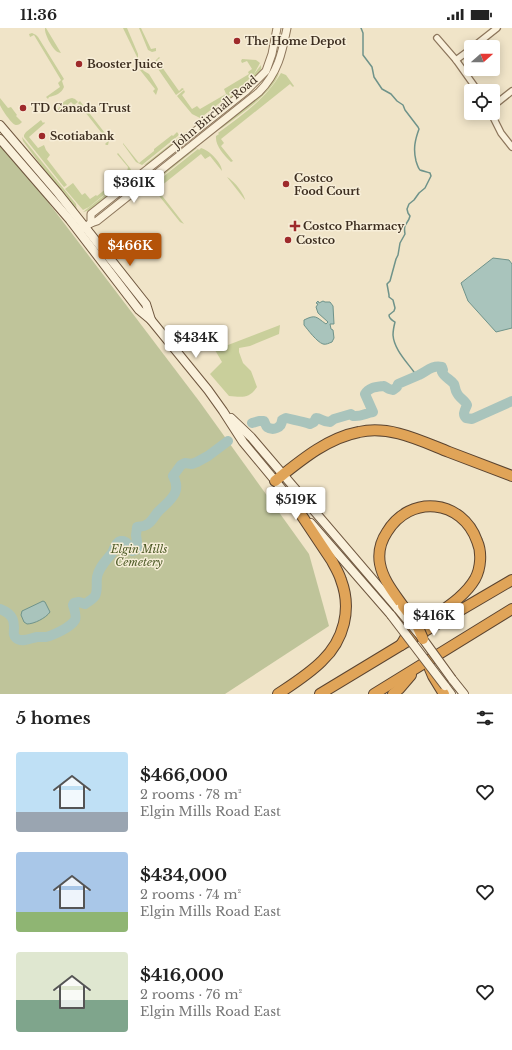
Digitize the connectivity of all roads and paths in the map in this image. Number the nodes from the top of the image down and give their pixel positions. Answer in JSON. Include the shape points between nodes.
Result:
{"nodes":[{"id":1,"x":277,"y":28,"type":"edge"},
{"id":2,"x":287,"y":28,"type":"edge"},
{"id":3,"x":497,"y":28,"type":"edge"},
{"id":4,"x":437,"y":38,"type":"dead end"},
{"id":5,"x":482,"y":40,"type":"edge"},
{"id":6,"x":464,"y":54,"type":"edge"},
{"id":7,"x":456,"y":60,"type":"junction"},
{"id":8,"x":473,"y":84,"type":"edge"},
{"id":9,"x":512,"y":91,"type":"edge"},
{"id":10,"x":500,"y":100,"type":"edge"},
{"id":11,"x":494,"y":120,"type":"edge"},
{"id":12,"x":0,"y":125,"type":"edge"},
{"id":13,"x":0,"y":139,"type":"edge"},
{"id":14,"x":512,"y":147,"type":"edge"},
{"id":15,"x":85,"y":227,"type":"junction"},
{"id":16,"x":512,"y":476,"type":"edge"},
{"id":17,"x":279,"y":477,"type":"junction"},
{"id":18,"x":292,"y":501,"type":"junction"},
{"id":19,"x":512,"y":580,"type":"edge"},
{"id":20,"x":400,"y":608,"type":"junction"},
{"id":21,"x":512,"y":609,"type":"edge"},
{"id":22,"x":423,"y":639,"type":"joint"},
{"id":23,"x":401,"y":645,"type":"junction"},
{"id":24,"x":427,"y":661,"type":"joint"},
{"id":25,"x":416,"y":668,"type":"junction"},
{"id":26,"x":443,"y":689,"type":"edge"},
{"id":27,"x":278,"y":694,"type":"edge"},
{"id":28,"x":320,"y":694,"type":"edge"},
{"id":29,"x":374,"y":694,"type":"edge"},
{"id":30,"x":394,"y":694,"type":"edge"},
{"id":31,"x":451,"y":694,"type":"edge"},
{"id":32,"x":464,"y":694,"type":"edge"}],
"edges":[{"from":1,"to":15,"type":"street","name":"John Birchall Road","via":[[266,71],[246,91],[91,214]]},
{"from":2,"to":15,"type":"street","name":"John Birchall Road","via":[[278,65],[259,92],[97,221]]},
{"from":3,"to":5,"type":"street"},
{"from":4,"to":7,"type":"street"},
{"from":6,"to":7,"type":"street"},
{"from":7,"to":8,"type":"street"},
{"from":9,"to":10,"type":"street"},
{"from":11,"to":14,"type":"street"},
{"from":12,"to":15,"type":"main road"},
{"from":13,"to":15,"type":"main road"},
{"from":15,"to":17,"type":"main road","via":[[139,310],[151,320],[223,411],[251,437]]},
{"from":16,"to":17,"type":"highway","via":[[409,436],[375,430],[331,441]]},
{"from":17,"to":18,"type":"main road"},
{"from":17,"to":20,"type":"main road"},
{"from":18,"to":24,"type":"main road","bridge":true,"via":[[391,615]]},
{"from":18,"to":27,"type":"highway","via":[[342,580],[346,609],[344,626],[333,649],[305,675]]},
{"from":19,"to":23,"type":"highway"},
{"from":20,"to":22,"type":"highway","bridge":true,"via":[[416,623]]},
{"from":20,"to":23,"type":"highway","via":[[384,578],[380,564],[384,536],[394,521],[412,509],[438,506],[453,512],[467,522],[475,533],[480,548],[480,562],[475,579],[450,605],[408,634]]},
{"from":21,"to":25,"type":"highway"},
{"from":22,"to":32,"type":"main road","bridge":true},
{"from":23,"to":28,"type":"highway"},
{"from":24,"to":26,"type":"highway","bridge":true,"via":[[433,676]]},
{"from":25,"to":29,"type":"highway"},
{"from":25,"to":30,"type":"highway"},
{"from":26,"to":31,"type":"main road"}]}
